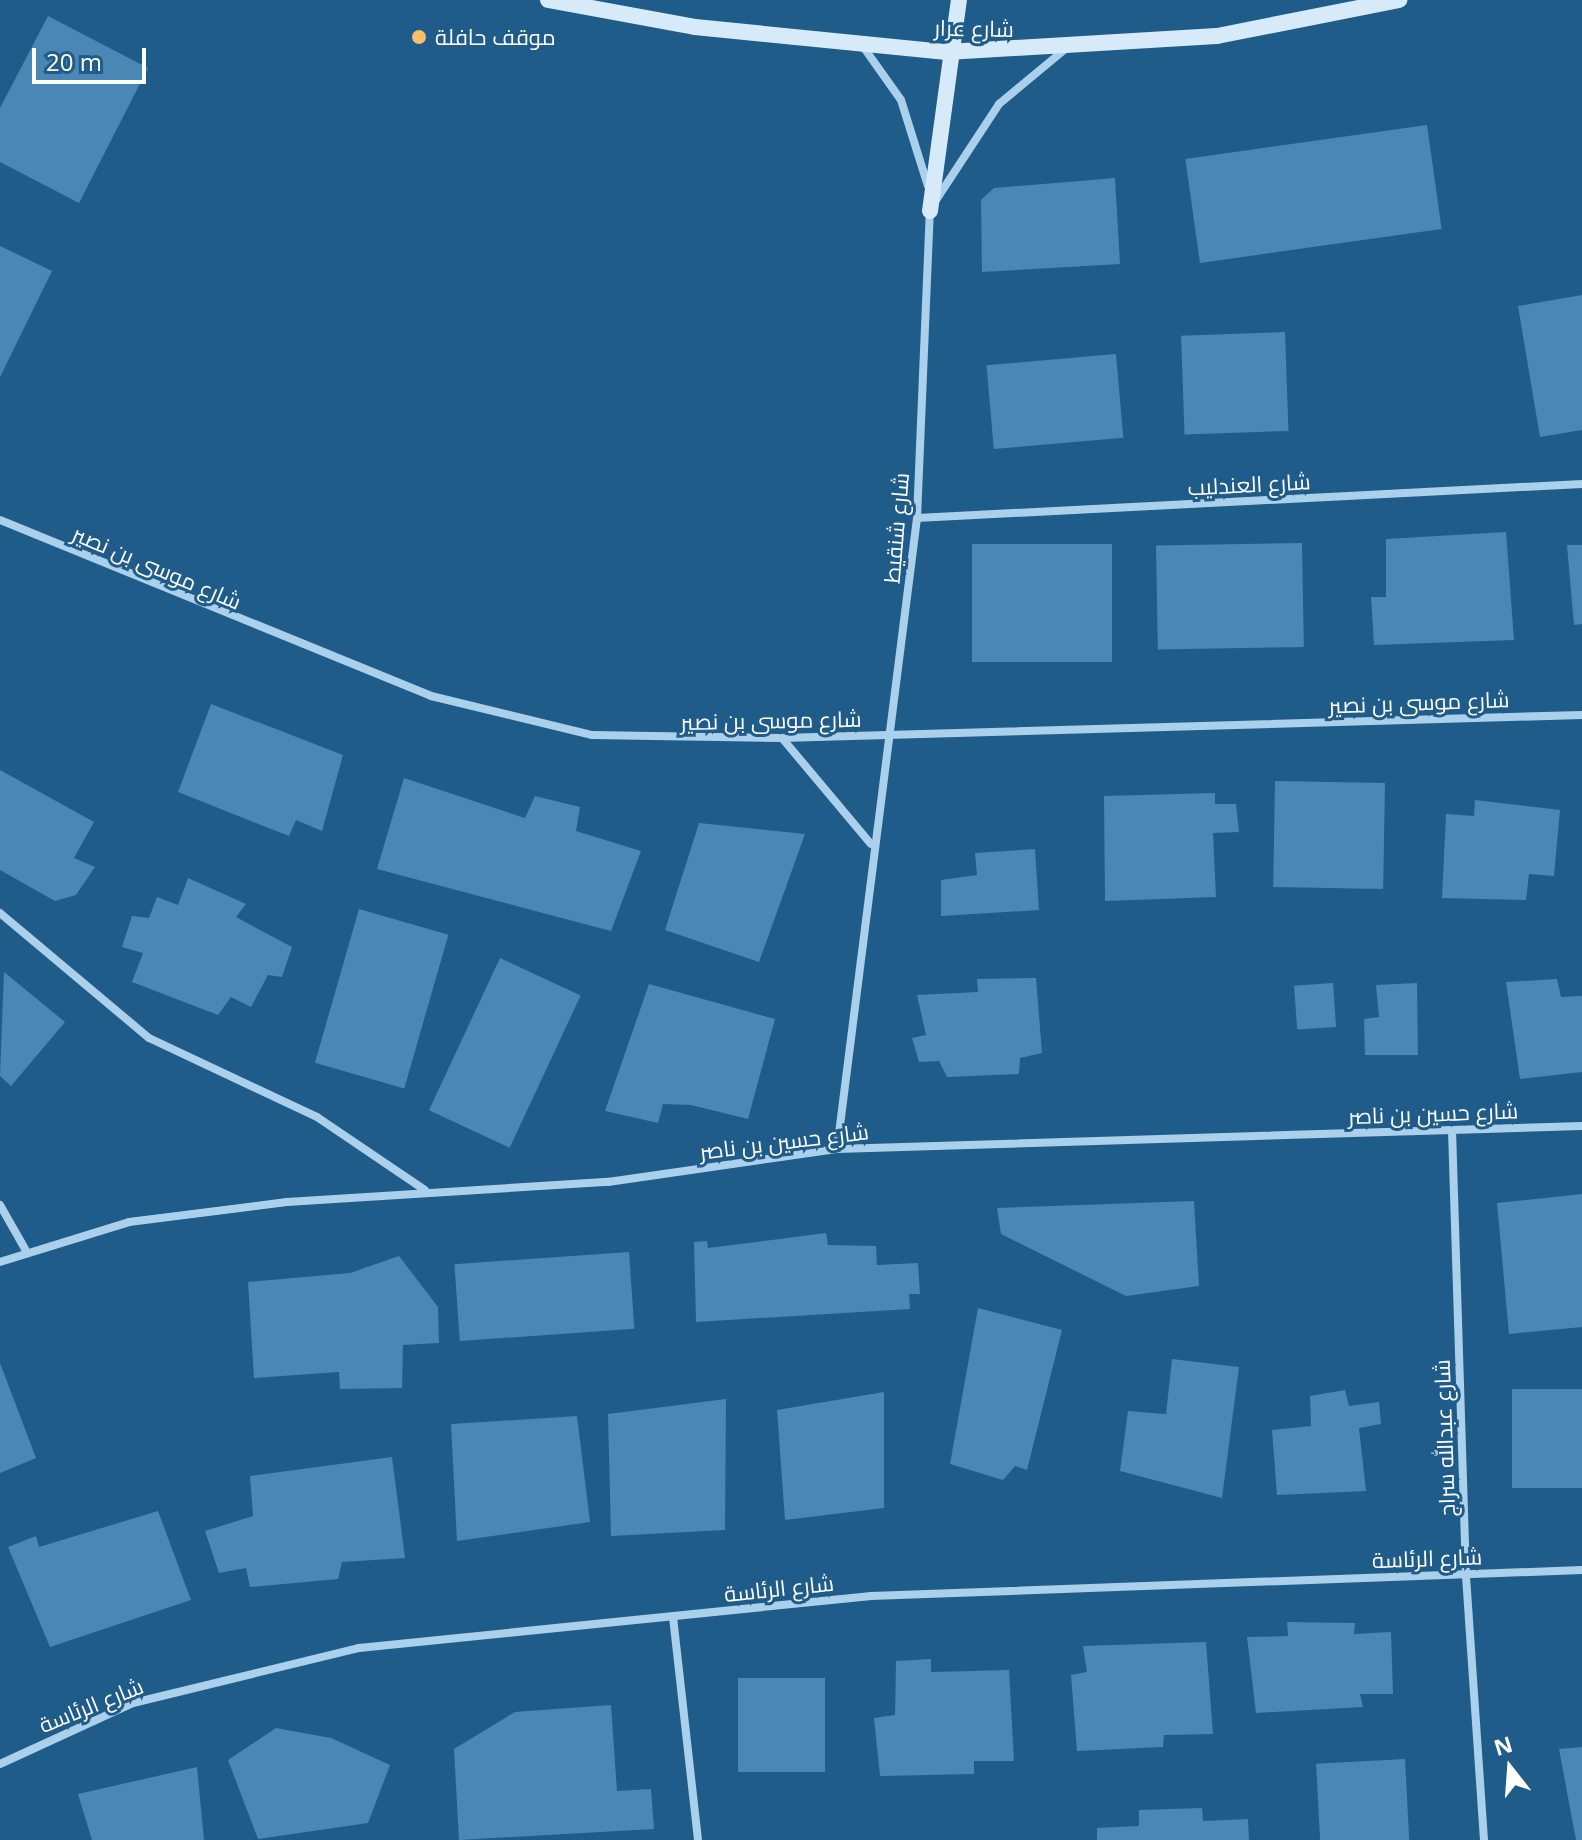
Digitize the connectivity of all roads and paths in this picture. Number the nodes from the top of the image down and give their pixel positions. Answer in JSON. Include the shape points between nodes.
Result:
{"nodes":[{"id":1,"x":548,"y":0,"type":"edge"},
{"id":2,"x":959,"y":0,"type":"edge"},
{"id":3,"x":1399,"y":0,"type":"edge"},
{"id":4,"x":856,"y":38,"type":"junction"},
{"id":5,"x":1064,"y":50,"type":"junction"},
{"id":6,"x":947,"y":52,"type":"junction"},
{"id":7,"x":930,"y":211,"type":"junction"},
{"id":8,"x":1582,"y":484,"type":"edge"},
{"id":9,"x":917,"y":518,"type":"junction"},
{"id":10,"x":0,"y":520,"type":"edge"},
{"id":11,"x":1582,"y":715,"type":"edge"},
{"id":12,"x":892,"y":735,"type":"junction"},
{"id":13,"x":782,"y":738,"type":"junction"},
{"id":14,"x":871,"y":844,"type":"junction"},
{"id":15,"x":0,"y":913,"type":"edge"},
{"id":16,"x":1582,"y":1126,"type":"edge"},
{"id":17,"x":1452,"y":1130,"type":"junction"},
{"id":18,"x":837,"y":1149,"type":"junction"},
{"id":19,"x":426,"y":1190,"type":"junction"},
{"id":20,"x":0,"y":1205,"type":"edge"},
{"id":21,"x":25,"y":1249,"type":"junction"},
{"id":22,"x":0,"y":1262,"type":"edge"},
{"id":23,"x":1582,"y":1570,"type":"edge"},
{"id":24,"x":1466,"y":1576,"type":"junction"},
{"id":25,"x":673,"y":1617,"type":"junction"},
{"id":26,"x":0,"y":1764,"type":"edge"},
{"id":27,"x":698,"y":1840,"type":"edge"},
{"id":28,"x":1484,"y":1840,"type":"edge"}],
"edges":[{"from":1,"to":4,"type":"main road","name":"شارع عرار","via":[[695,27]]},
{"from":2,"to":6,"type":"main road"},
{"from":3,"to":5,"type":"main road","name":"شارع عرار","via":[[1217,36]]},
{"from":4,"to":6,"type":"main road","name":"شارع عرار"},
{"from":4,"to":7,"type":"street","name":"شارع شنقيط","via":[[907,112]]},
{"from":5,"to":6,"type":"main road","name":"شارع عرار"},
{"from":5,"to":7,"type":"street","via":[[999,104]]},
{"from":6,"to":7,"type":"main road"},
{"from":7,"to":9,"type":"street","name":"شارع شنقيط"},
{"from":8,"to":9,"type":"street","name":"شارع العندليب"},
{"from":9,"to":12,"type":"street","name":"شارع شنقيط"},
{"from":10,"to":13,"type":"street","name":"شارع موسى بن نصير","via":[[431,696],[592,735]]},
{"from":11,"to":12,"type":"street","name":"شارع موسى بن نصير"},
{"from":12,"to":13,"type":"street","name":"شارع موسى بن نصير"},
{"from":12,"to":14,"type":"street","name":"شارع شنقيط"},
{"from":13,"to":14,"type":"street"},
{"from":14,"to":18,"type":"street","name":"شارع شنقيط"},
{"from":15,"to":19,"type":"street","via":[[149,1038],[317,1117]]},
{"from":16,"to":17,"type":"street","name":"شارع حسين بن ناصر"},
{"from":17,"to":18,"type":"street","name":"شارع حسين بن ناصر"},
{"from":17,"to":24,"type":"street","name":"شارع عبدالله سراج"},
{"from":18,"to":19,"type":"street","name":"شارع حسين بن ناصر","via":[[608,1182]]},
{"from":19,"to":21,"type":"street","name":"شارع حسين بن ناصر","via":[[129,1222]]},
{"from":20,"to":21,"type":"street"},
{"from":21,"to":22,"type":"street","name":"شارع حسين بن ناصر"},
{"from":23,"to":24,"type":"street","name":"شارع الرئاسة"},
{"from":24,"to":25,"type":"street","name":"شارع الرئاسة","via":[[1043,1587]]},
{"from":24,"to":28,"type":"street","name":"شارع عبدالله سراج"},
{"from":25,"to":26,"type":"street","name":"شارع الرئاسة","via":[[359,1648],[133,1703]]},
{"from":25,"to":27,"type":"street"}]}
